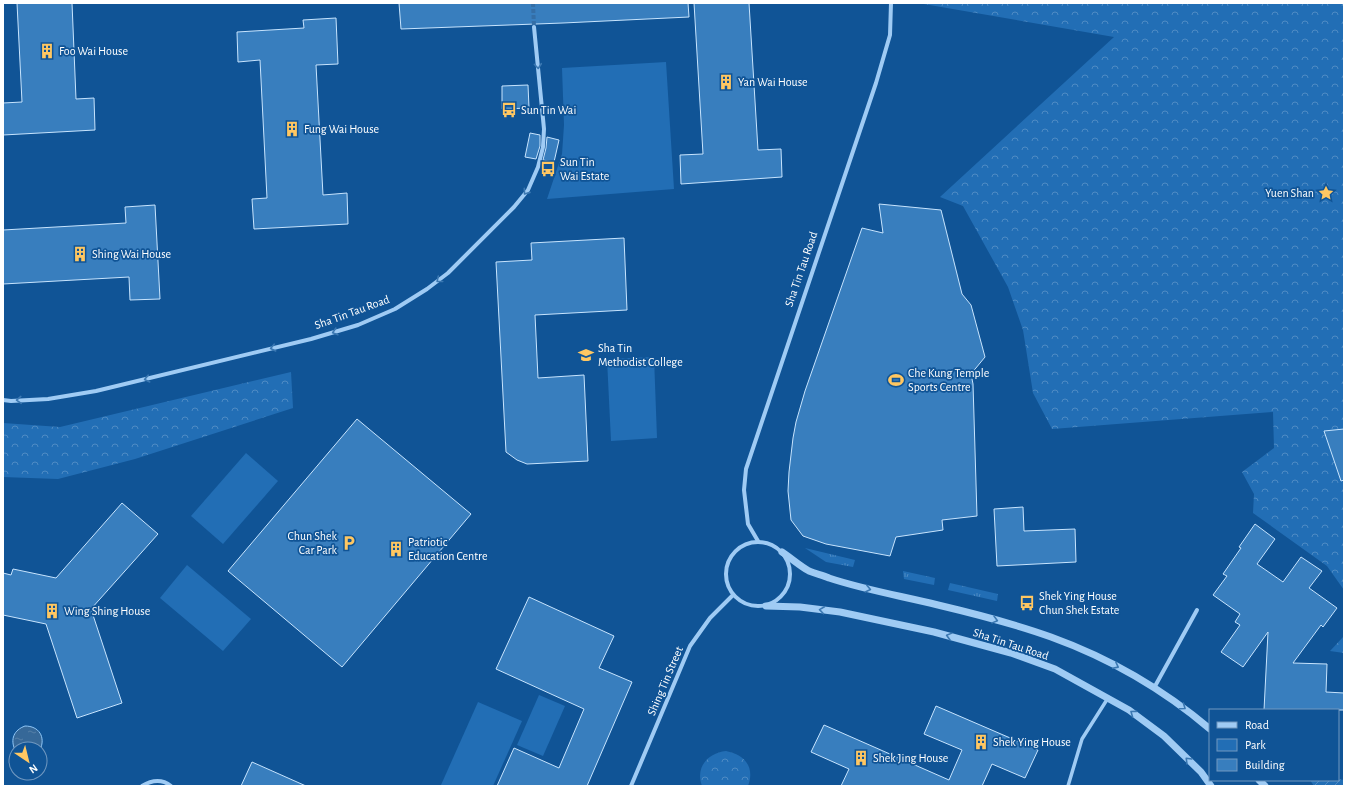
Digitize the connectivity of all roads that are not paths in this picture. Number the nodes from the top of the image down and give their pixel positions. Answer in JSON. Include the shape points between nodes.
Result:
{"nodes":[{"id":1,"x":891,"y":3,"type":"edge"},
{"id":2,"x":534,"y":27,"type":"tunnel mouth"},
{"id":3,"x":3,"y":400,"type":"edge"},
{"id":4,"x":758,"y":541,"type":"junction"},
{"id":5,"x":782,"y":552,"type":"junction"},
{"id":6,"x":733,"y":595,"type":"junction"},
{"id":7,"x":766,"y":606,"type":"junction"},
{"id":8,"x":1197,"y":610,"type":"dead end"},
{"id":9,"x":1154,"y":688,"type":"junction"},
{"id":10,"x":1108,"y":698,"type":"junction"},
{"id":11,"x":1209,"y":728,"type":"edge"},
{"id":12,"x":142,"y":786,"type":"edge"},
{"id":13,"x":171,"y":786,"type":"edge"},
{"id":14,"x":631,"y":786,"type":"edge"},
{"id":15,"x":1068,"y":786,"type":"edge"},
{"id":16,"x":1212,"y":786,"type":"edge"}],
"edges":[{"from":1,"to":4,"type":"street","name":"Sha Tin Tau Road","via":[[890,35],[876,83],[746,469],[744,490],[748,524]]},
{"from":2,"to":3,"type":"street","name":"Sha Tin Tau Road","one_way":true,"via":[[544,129],[538,167],[528,190],[514,207],[448,273],[428,289],[395,309],[358,325],[311,339],[96,391],[48,399]]},
{"from":4,"to":5,"type":"street","name":"Sha Tin Tau Road","via":[[767,542]]},
{"from":4,"to":6,"type":"street","via":[[748,543],[734,552],[727,564],[726,578]]},
{"from":5,"to":7,"type":"street","via":[[789,566],[789,585],[777,600]]},
{"from":5,"to":9,"type":"street","name":"Sha Tin Tau Road","one_way":true,"via":[[809,571],[848,584],[1052,637],[1088,652]]},
{"from":6,"to":7,"type":"street","name":"Sha Tin Tau Road","via":[[748,605]]},
{"from":6,"to":14,"type":"street","name":"Shing Tin Street","via":[[710,618],[690,646]]},
{"from":10,"to":7,"type":"street","name":"Sha Tin Tau Road","one_way":true,"via":[[1055,669],[1010,653],[934,632],[840,612],[800,606]]},
{"from":8,"to":9,"type":"street"},
{"from":9,"to":11,"type":"street","name":"Sha Tin Tau Road","one_way":true},
{"from":10,"to":15,"type":"street","via":[[1082,740]]},
{"from":16,"to":10,"type":"street","name":"Sha Tin Tau Road","one_way":true,"via":[[1164,736]]},
{"from":12,"to":13,"type":"street","via":[[154,781]]}]}
